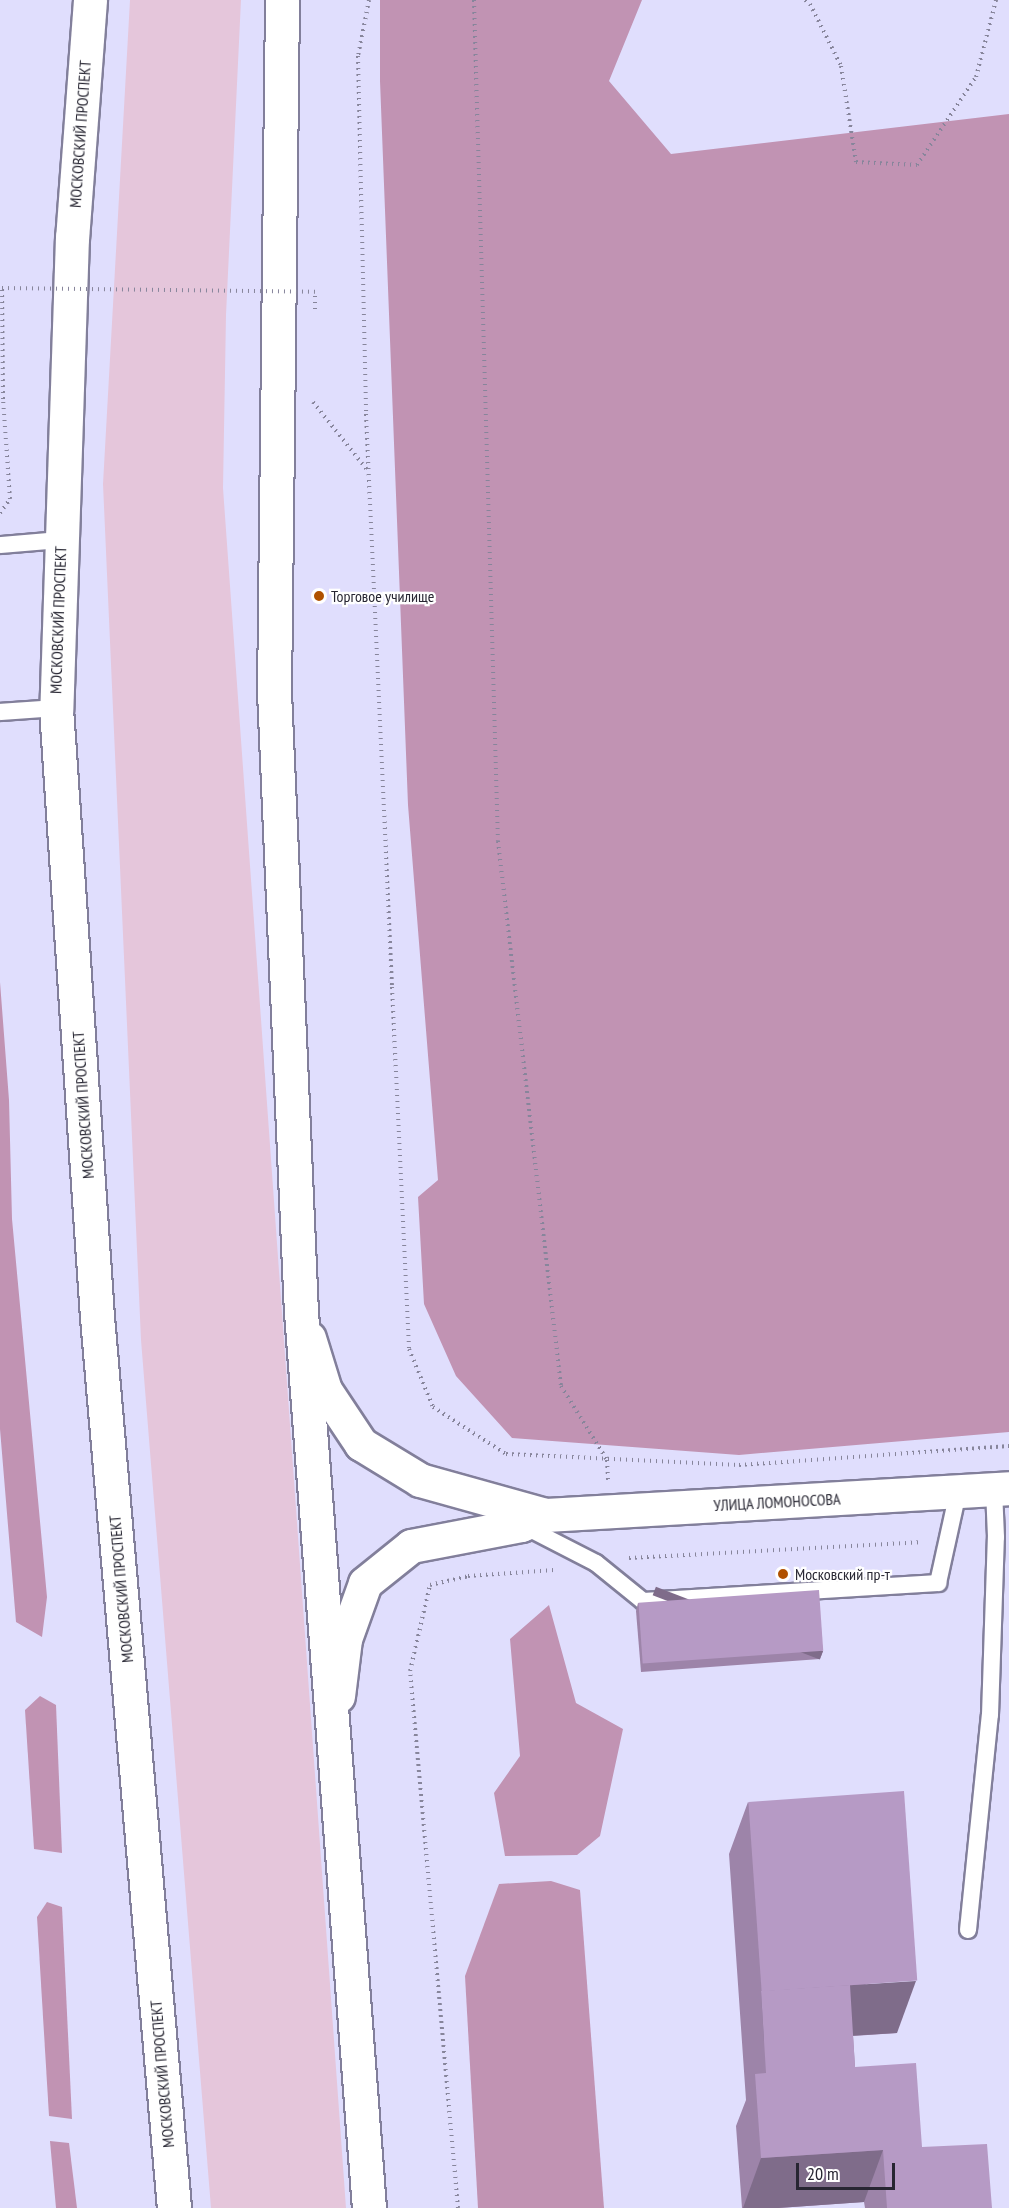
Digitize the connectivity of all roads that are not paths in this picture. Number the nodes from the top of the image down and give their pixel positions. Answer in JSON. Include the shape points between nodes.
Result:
{"nodes":[{"id":1,"x":90,"y":0,"type":"edge"},
{"id":2,"x":282,"y":0,"type":"edge"},
{"id":3,"x":61,"y":540,"type":"junction"},
{"id":4,"x":0,"y":545,"type":"edge"},
{"id":5,"x":56,"y":708,"type":"junction"},
{"id":6,"x":0,"y":712,"type":"edge"},
{"id":7,"x":301,"y":1312,"type":"junction"},
{"id":8,"x":1001,"y":1489,"type":"edge"},
{"id":9,"x":958,"y":1492,"type":"junction"},
{"id":10,"x":533,"y":1520,"type":"junction"},
{"id":11,"x":333,"y":1745,"type":"junction"},
{"id":12,"x":968,"y":1930,"type":"dead end"},
{"id":13,"x":174,"y":2208,"type":"edge"},
{"id":14,"x":369,"y":2208,"type":"edge"}],
"edges":[{"from":1,"to":3,"type":"main road","name":"МОСКОВСКИЙ ПРОСПЕКТ","via":[[72,237]]},
{"from":2,"to":7,"type":"main road","via":[[274,692]]},
{"from":3,"to":4,"type":"lane"},
{"from":3,"to":5,"type":"main road","name":"МОСКОВСКИЙ ПРОСПЕКТ"},
{"from":5,"to":6,"type":"lane"},
{"from":5,"to":13,"type":"main road","name":"МОСКОВСКИЙ ПРОСПЕКТ","via":[[97,1317]]},
{"from":7,"to":10,"type":"main road","name":"УЛИЦА ЛОМОНОСОВА","via":[[325,1390],[361,1444],[420,1479]]},
{"from":7,"to":11,"type":"main road"},
{"from":8,"to":9,"type":"main road","name":"УЛИЦА ЛОМОНОСОВА"},
{"from":8,"to":12,"type":"lane","via":[[990,1715]]},
{"from":9,"to":10,"type":"main road","name":"УЛИЦА ЛОМОНОСОВА"},
{"from":9,"to":10,"type":"lane","via":[[938,1583],[643,1601]]},
{"from":10,"to":11,"type":"main road","name":"УЛИЦА ЛОМОНОСОВА","via":[[411,1546],[365,1583],[345,1639]]},
{"from":11,"to":14,"type":"main road"}]}
